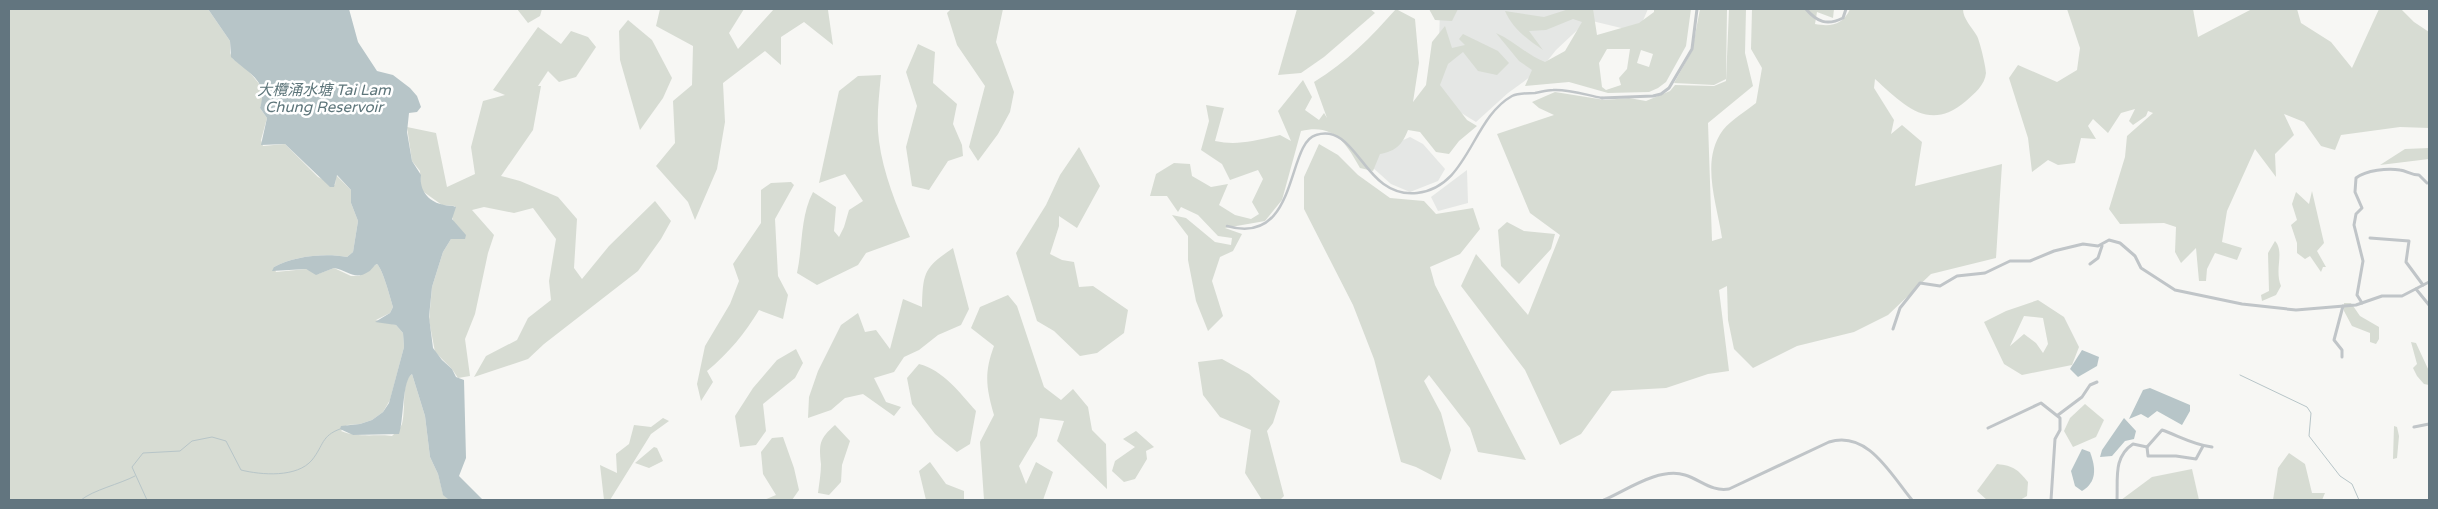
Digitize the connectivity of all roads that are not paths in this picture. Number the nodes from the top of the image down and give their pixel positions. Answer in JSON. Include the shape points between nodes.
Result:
{"nodes":[{"id":1,"x":1697,"y":9,"type":"edge"},
{"id":2,"x":1806,"y":9,"type":"edge"},
{"id":3,"x":1846,"y":9,"type":"edge"},
{"id":4,"x":1602,"y":98,"type":"joint"},
{"id":5,"x":2427,"y":183,"type":"dead end"},
{"id":6,"x":1227,"y":226,"type":"dead end"},
{"id":7,"x":2370,"y":238,"type":"dead end"},
{"id":8,"x":2102,"y":245,"type":"junction"},
{"id":9,"x":2090,"y":264,"type":"dead end"},
{"id":10,"x":2429,"y":282,"type":"edge"},
{"id":11,"x":2423,"y":285,"type":"junction"},
{"id":12,"x":2416,"y":289,"type":"junction"},
{"id":13,"x":2362,"y":303,"type":"junction"},
{"id":14,"x":2429,"y":305,"type":"edge"},
{"id":15,"x":2343,"y":306,"type":"junction"},
{"id":16,"x":1893,"y":329,"type":"dead end"},
{"id":17,"x":2342,"y":357,"type":"dead end"},
{"id":18,"x":2097,"y":382,"type":"dead end"},
{"id":19,"x":2058,"y":415,"type":"junction"},
{"id":20,"x":2429,"y":424,"type":"edge"},
{"id":21,"x":2414,"y":427,"type":"dead end"},
{"id":22,"x":1988,"y":428,"type":"dead end"},
{"id":23,"x":2203,"y":446,"type":"junction"},
{"id":24,"x":2147,"y":447,"type":"junction"},
{"id":25,"x":2212,"y":447,"type":"dead end"},
{"id":26,"x":1604,"y":500,"type":"edge"},
{"id":27,"x":1912,"y":500,"type":"edge"},
{"id":28,"x":2051,"y":500,"type":"edge"},
{"id":29,"x":2117,"y":500,"type":"edge"}],
"edges":[{"from":1,"to":4,"type":"street","via":[[1692,49],[1669,88],[1653,96]]},
{"from":2,"to":3,"type":"street","via":[[1820,21],[1830,23],[1843,18]]},
{"from":4,"to":6,"type":"street","via":[[1554,90],[1513,96],[1486,122],[1455,173],[1419,193],[1379,183],[1352,146],[1327,134],[1315,135],[1308,139],[1301,151],[1284,201],[1265,222],[1253,228]]},
{"from":5,"to":13,"type":"street","via":[[2419,175],[2400,170],[2376,171],[2356,178],[2356,192],[2362,208],[2356,214],[2354,225],[2363,261],[2358,295]]},
{"from":7,"to":11,"type":"street","via":[[2409,241],[2406,262]]},
{"from":8,"to":9,"type":"street","via":[[2098,258]]},
{"from":8,"to":15,"type":"street","via":[[2109,240],[2118,241],[2135,256],[2141,268],[2175,290],[2242,304],[2296,310]]},
{"from":8,"to":16,"type":"street","via":[[2086,243],[2030,261],[2010,261],[1985,273],[1957,276],[1940,286],[1920,283],[1900,308]]},
{"from":10,"to":11,"type":"street"},
{"from":11,"to":12,"type":"street"},
{"from":12,"to":13,"type":"street","via":[[2402,296],[2382,296]]},
{"from":12,"to":14,"type":"street"},
{"from":13,"to":15,"type":"street"},
{"from":15,"to":17,"type":"street","via":[[2334,340],[2342,350]]},
{"from":18,"to":19,"type":"street"},
{"from":19,"to":22,"type":"street","via":[[2041,403]]},
{"from":19,"to":28,"type":"street","via":[[2060,430],[2055,439]]},
{"from":20,"to":21,"type":"street"},
{"from":23,"to":24,"type":"street","via":[[2162,430]]},
{"from":23,"to":24,"type":"street","via":[[2196,459],[2148,456]]},
{"from":23,"to":25,"type":"street"},
{"from":24,"to":29,"type":"street","via":[[2133,444],[2124,449],[2118,462]]},
{"from":26,"to":27,"type":"street","via":[[1671,473],[1687,476],[1715,489],[1733,488],[1829,442],[1844,440],[1860,443],[1872,451]]}]}
